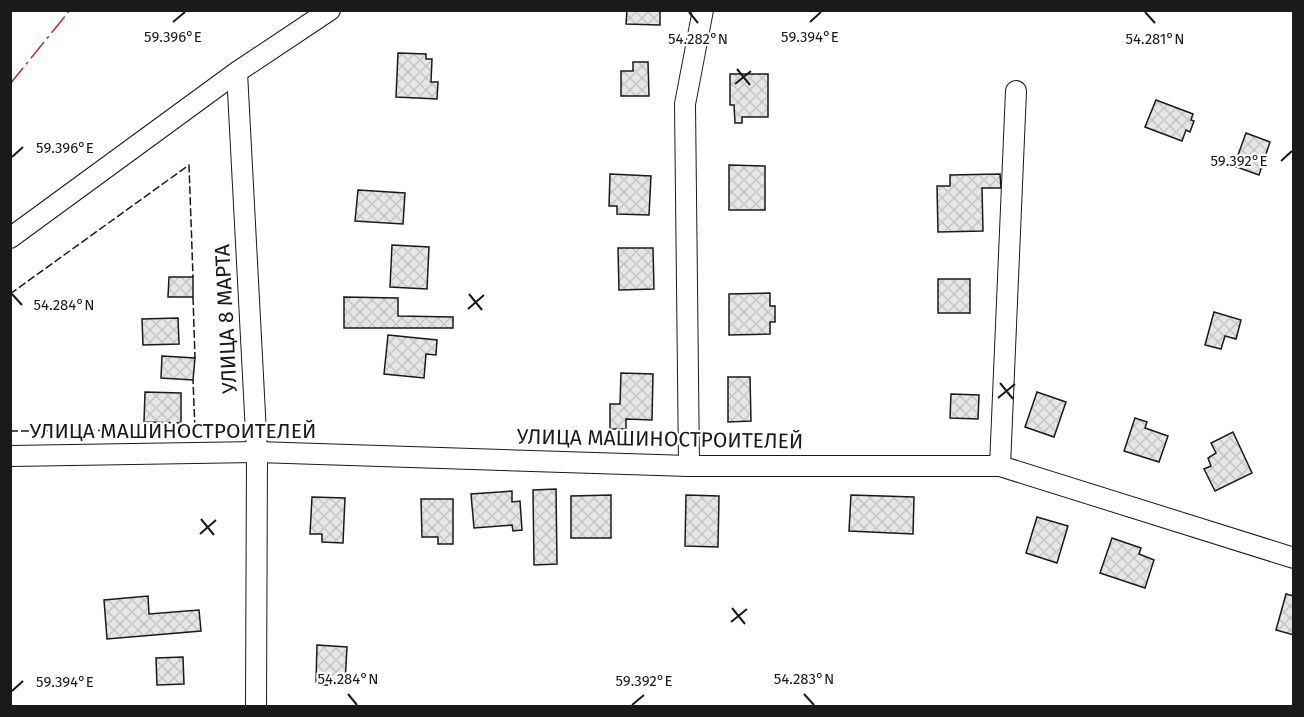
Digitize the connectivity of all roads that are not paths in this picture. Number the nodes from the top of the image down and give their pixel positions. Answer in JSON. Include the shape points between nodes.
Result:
{"nodes":[{"id":1,"x":330,"y":10,"type":"edge"},
{"id":2,"x":703,"y":10,"type":"edge"},
{"id":3,"x":237,"y":72,"type":"junction"},
{"id":4,"x":1016,"y":91,"type":"dead end"},
{"id":5,"x":10,"y":238,"type":"edge"},
{"id":6,"x":256,"y":452,"type":"junction"},
{"id":7,"x":10,"y":456,"type":"edge"},
{"id":8,"x":689,"y":466,"type":"junction"},
{"id":9,"x":1000,"y":466,"type":"junction"},
{"id":10,"x":1293,"y":558,"type":"edge"},
{"id":11,"x":256,"y":706,"type":"edge"}],
"edges":[{"from":1,"to":3,"type":"street"},
{"from":2,"to":8,"type":"street","via":[[685,104]]},
{"from":3,"to":5,"type":"street"},
{"from":3,"to":6,"type":"street","name":"УЛИЦА 8 МАРТА"},
{"from":4,"to":9,"type":"street"},
{"from":6,"to":7,"type":"street","name":"УЛИЦА МАШИНОСТРОИТЕЛЕЙ"},
{"from":6,"to":8,"type":"street","name":"УЛИЦА МАШИНОСТРОИТЕЛЕЙ"},
{"from":6,"to":11,"type":"street","name":"УЛИЦА 8 МАРТА"},
{"from":8,"to":9,"type":"street","name":"УЛИЦА МАШИНОСТРОИТЕЛЕЙ"},
{"from":9,"to":10,"type":"street","name":"УЛИЦА МАШИНОСТРОИТЕЛЕЙ"}]}
